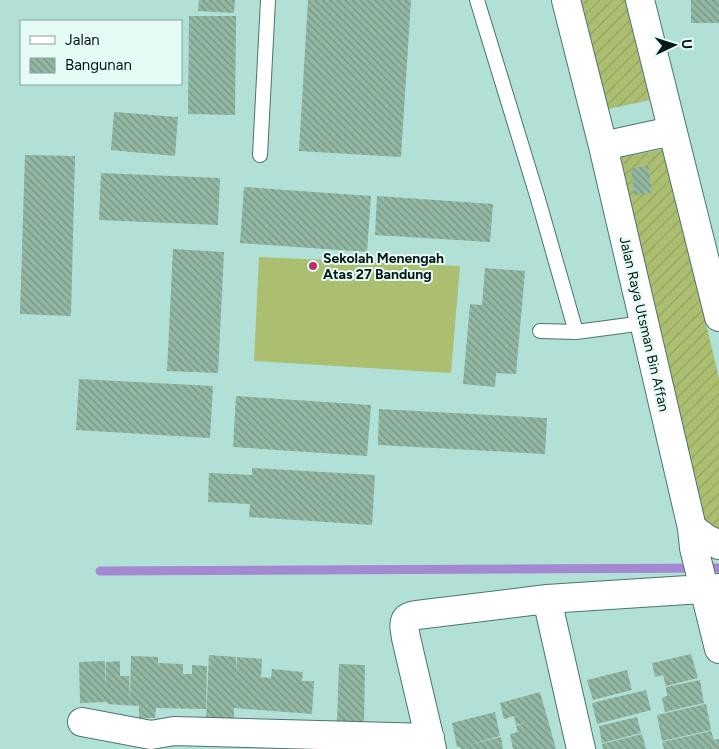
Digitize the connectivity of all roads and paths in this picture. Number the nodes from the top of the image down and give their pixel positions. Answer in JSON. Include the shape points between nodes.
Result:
{"nodes":[{"id":1,"x":268,"y":0,"type":"edge"},
{"id":2,"x":477,"y":0,"type":"edge"},
{"id":3,"x":566,"y":0,"type":"edge"},
{"id":4,"x":640,"y":0,"type":"edge"},
{"id":5,"x":672,"y":131,"type":"junction"},
{"id":6,"x":603,"y":146,"type":"junction"},
{"id":7,"x":260,"y":155,"type":"dead end"},
{"id":8,"x":719,"y":317,"type":"edge"},
{"id":9,"x":644,"y":323,"type":"junction"},
{"id":10,"x":540,"y":331,"type":"dead end"},
{"id":11,"x":576,"y":332,"type":"junction"},
{"id":12,"x":702,"y":540,"type":"edge"},
{"id":13,"x":708,"y":584,"type":"edge"},
{"id":14,"x":546,"y":599,"type":"junction"},
{"id":15,"x":719,"y":649,"type":"edge"},
{"id":16,"x":82,"y":722,"type":"dead end"},
{"id":17,"x":151,"y":742,"type":"edge"},
{"id":18,"x":345,"y":743,"type":"edge"},
{"id":19,"x":431,"y":744,"type":"edge"},
{"id":20,"x":581,"y":749,"type":"edge"}],
"edges":[{"from":1,"to":7,"type":"lane"},
{"from":2,"to":11,"type":"lane"},
{"from":3,"to":6,"type":"street","name":"Jalan Raya Utsman Bin Affan"},
{"from":4,"to":5,"type":"street"},
{"from":5,"to":6,"type":"street"},
{"from":5,"to":8,"type":"street"},
{"from":6,"to":9,"type":"street","name":"Jalan Raya Utsman Bin Affan"},
{"from":9,"to":11,"type":"lane"},
{"from":9,"to":12,"type":"street","name":"Jalan Raya Utsman Bin Affan"},
{"from":10,"to":11,"type":"lane"},
{"from":12,"to":13,"type":"street","name":"Jalan Raya Utsman Bin Affan"},
{"from":13,"to":14,"type":"street"},
{"from":13,"to":15,"type":"street","name":"Jalan Raya Utsman Bin Affan"},
{"from":14,"to":19,"type":"street","via":[[417,615],[405,620],[406,638]]},
{"from":14,"to":20,"type":"street"},
{"from":16,"to":17,"type":"street"},
{"from":17,"to":18,"type":"street","via":[[174,731]]},
{"from":18,"to":19,"type":"street"}]}
